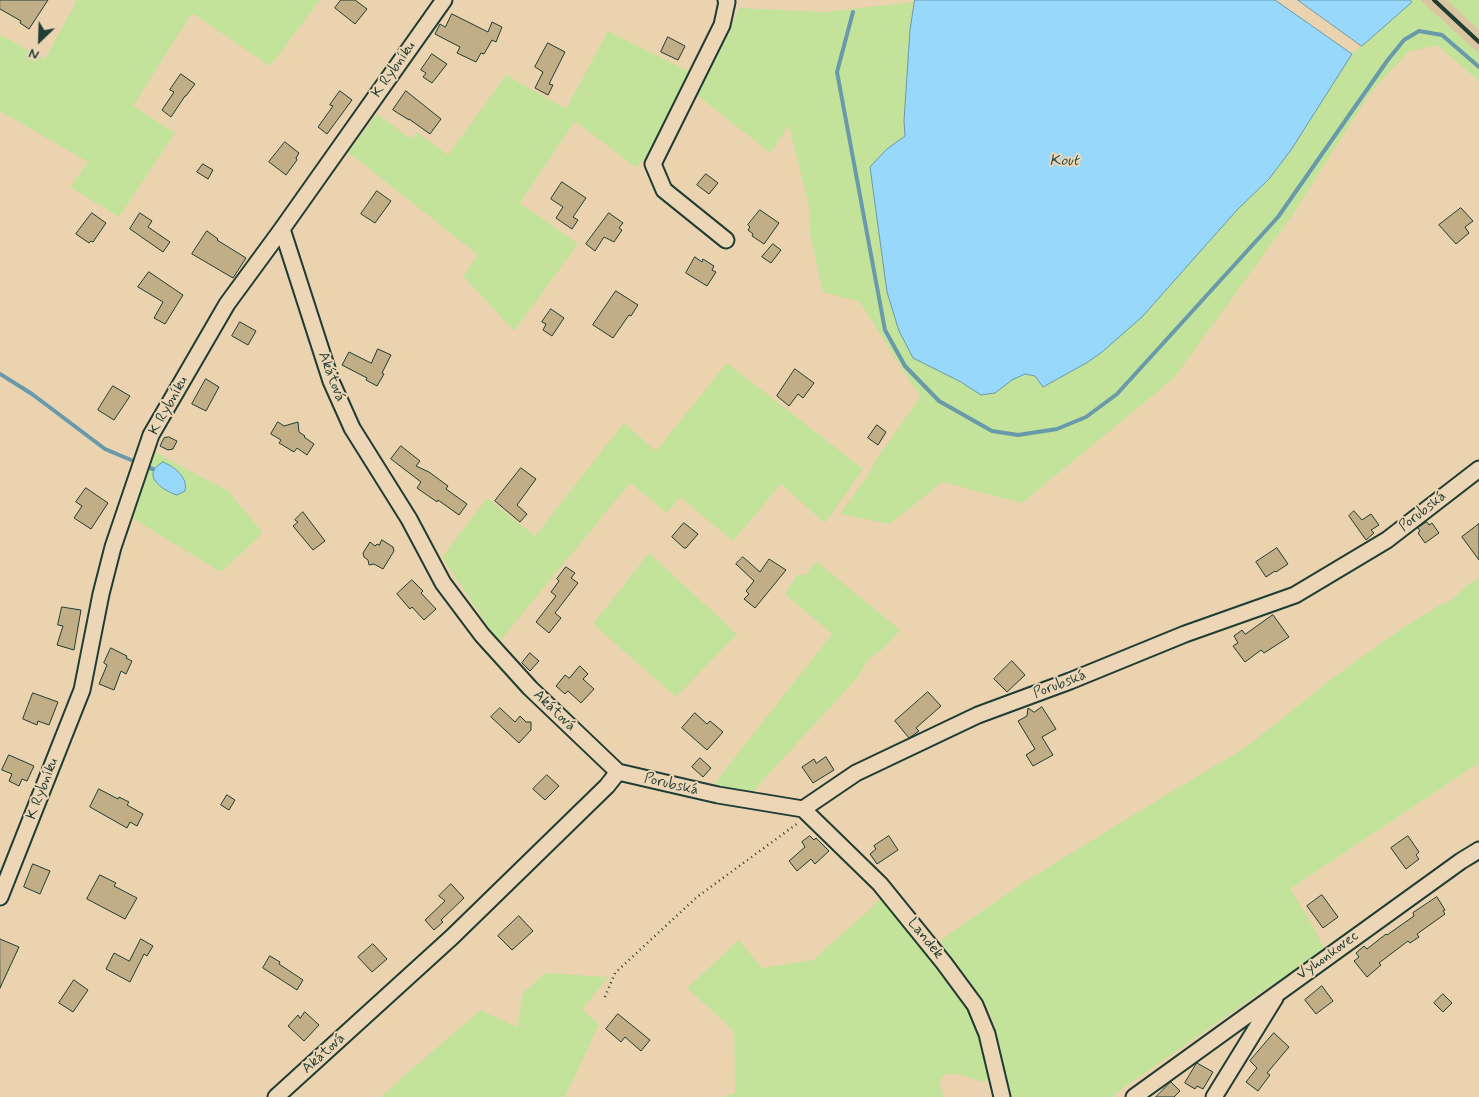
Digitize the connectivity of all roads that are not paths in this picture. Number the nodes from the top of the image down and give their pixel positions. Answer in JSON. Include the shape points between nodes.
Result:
{"nodes":[{"id":1,"x":444,"y":0,"type":"edge"},
{"id":2,"x":726,"y":0,"type":"edge"},
{"id":3,"x":282,"y":229,"type":"junction"},
{"id":4,"x":726,"y":240,"type":"dead end"},
{"id":5,"x":1479,"y":469,"type":"edge"},
{"id":6,"x":618,"y":772,"type":"junction"},
{"id":7,"x":806,"y":812,"type":"junction"},
{"id":8,"x":1479,"y":850,"type":"edge"},
{"id":9,"x":0,"y":897,"type":"edge"},
{"id":10,"x":1278,"y":992,"type":"junction"},
{"id":11,"x":276,"y":1097,"type":"edge"},
{"id":12,"x":1002,"y":1097,"type":"edge"},
{"id":13,"x":1134,"y":1097,"type":"edge"},
{"id":14,"x":1214,"y":1097,"type":"edge"}],
"edges":[{"from":1,"to":3,"type":"street","name":"K Rybníku"},
{"from":2,"to":4,"type":"street","via":[[722,25],[653,164],[664,190]]},
{"from":3,"to":6,"type":"street","name":"Akátová","via":[[331,381],[352,428],[409,519],[443,583],[482,635],[530,688]]},
{"from":3,"to":9,"type":"street","name":"K Rybníku","via":[[227,304],[151,435],[111,556],[82,690]]},
{"from":5,"to":7,"type":"street","name":"Porubská","via":[[1387,540],[1295,594],[978,715],[856,773]]},
{"from":6,"to":7,"type":"street","name":"Porubská"},
{"from":6,"to":11,"type":"street","name":"Akátová","via":[[452,937]]},
{"from":7,"to":12,"type":"street","name":"Landek","via":[[880,884],[975,1005],[987,1034]]},
{"from":8,"to":10,"type":"street","name":"Vyhonkovec"},
{"from":10,"to":13,"type":"street"},
{"from":10,"to":14,"type":"street","name":"Vyhonkovec"}]}
